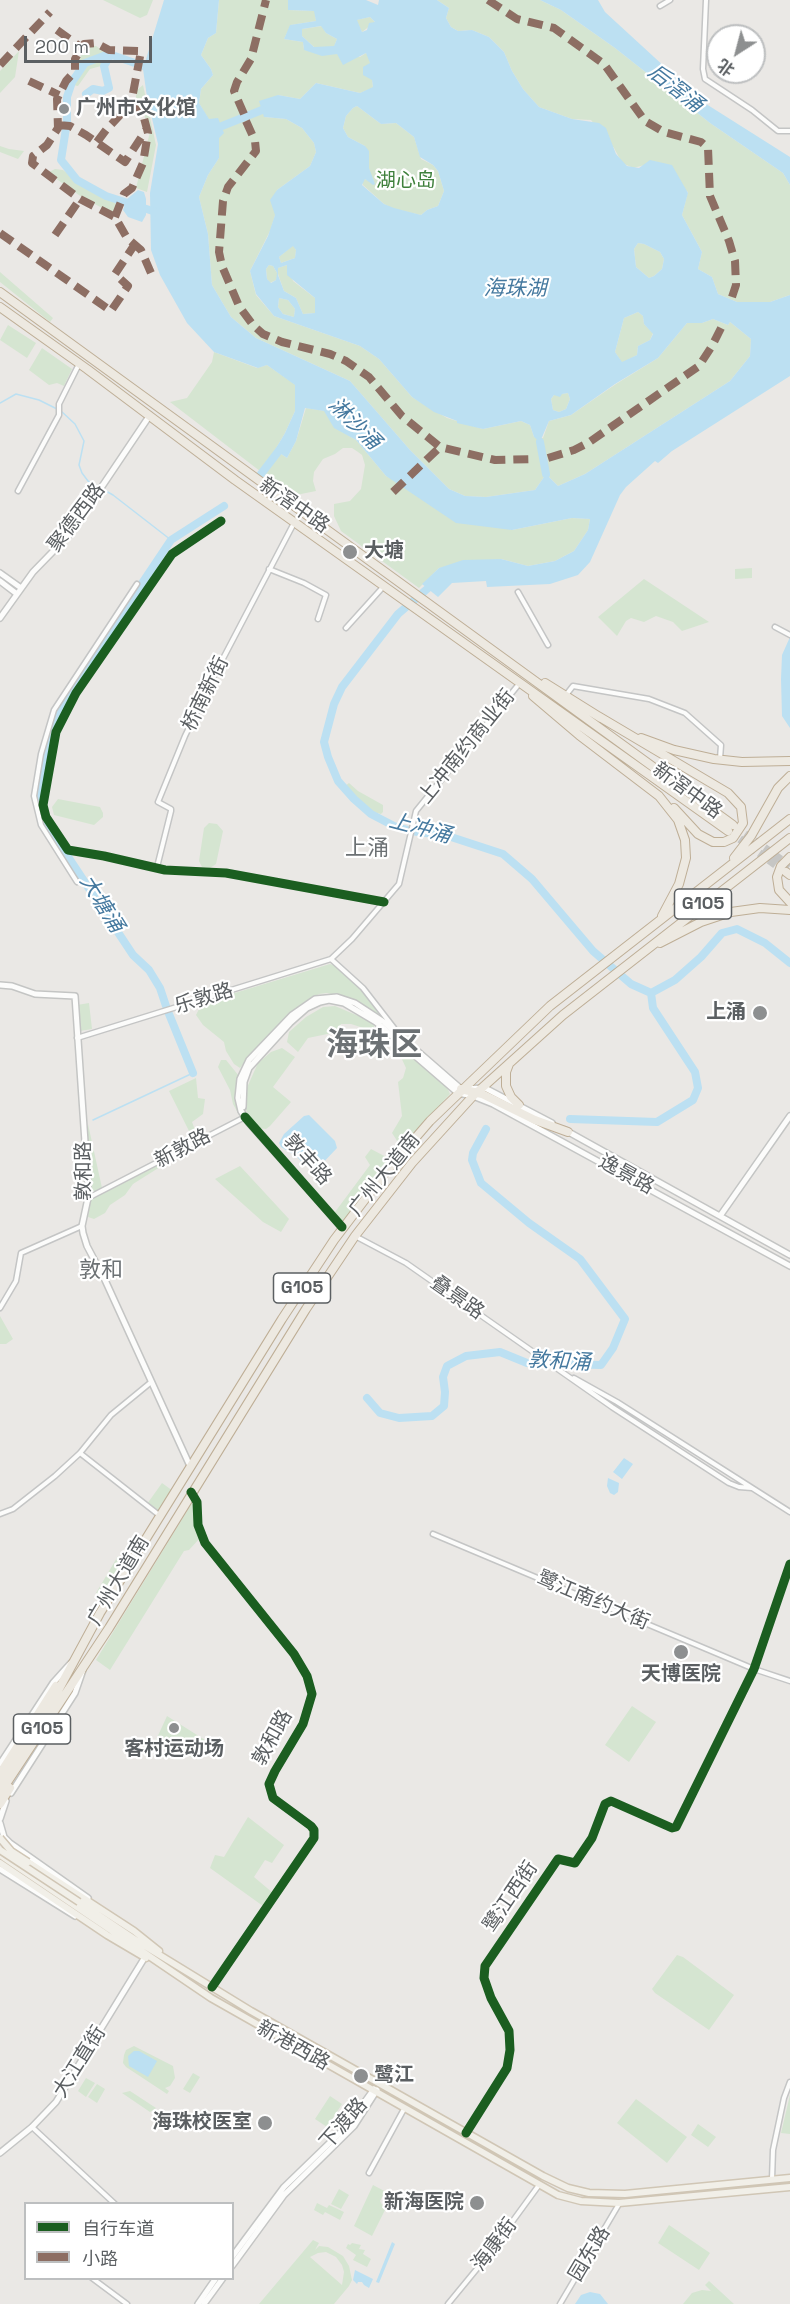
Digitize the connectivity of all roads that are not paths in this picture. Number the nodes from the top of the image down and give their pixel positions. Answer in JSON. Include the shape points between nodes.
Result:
{"nodes":[{"id":1,"x":670,"y":0,"type":"edge"},
{"id":2,"x":705,"y":0,"type":"edge"},
{"id":3,"x":660,"y":6,"type":"dead end"},
{"id":4,"x":790,"y":131,"type":"edge"},
{"id":5,"x":0,"y":287,"type":"edge"},
{"id":6,"x":0,"y":292,"type":"edge"},
{"id":7,"x":0,"y":308,"type":"edge"},
{"id":8,"x":22,"y":308,"type":"junction"},
{"id":9,"x":79,"y":364,"type":"junction"},
{"id":10,"x":150,"y":415,"type":"junction"},
{"id":11,"x":18,"y":491,"type":"dead end"},
{"id":12,"x":221,"y":521,"type":"dead end"},
{"id":13,"x":295,"y":522,"type":"junction"},
{"id":14,"x":269,"y":569,"type":"junction"},
{"id":15,"x":0,"y":573,"type":"edge"},
{"id":16,"x":0,"y":581,"type":"edge"},
{"id":17,"x":136,"y":584,"type":"dead end"},
{"id":18,"x":385,"y":585,"type":"junction"},
{"id":19,"x":19,"y":591,"type":"junction"},
{"id":20,"x":518,"y":592,"type":"dead end"},
{"id":21,"x":0,"y":618,"type":"edge"},
{"id":22,"x":318,"y":619,"type":"dead end"},
{"id":23,"x":775,"y":627,"type":"dead end"},
{"id":24,"x":346,"y":628,"type":"dead end"},
{"id":25,"x":788,"y":634,"type":"edge"},
{"id":26,"x":548,"y":645,"type":"dead end"},
{"id":27,"x":525,"y":673,"type":"junction"},
{"id":28,"x":510,"y":674,"type":"junction"},
{"id":29,"x":519,"y":683,"type":"junction"},
{"id":30,"x":566,"y":695,"type":"junction"},
{"id":31,"x":598,"y":716,"type":"junction"},
{"id":32,"x":720,"y":759,"type":"junction"},
{"id":33,"x":790,"y":761,"type":"edge"},
{"id":34,"x":790,"y":776,"type":"edge"},
{"id":35,"x":650,"y":788,"type":"junction"},
{"id":36,"x":790,"y":819,"type":"edge"},
{"id":37,"x":788,"y":840,"type":"edge"},
{"id":38,"x":790,"y":857,"type":"edge"},
{"id":39,"x":157,"y":867,"type":"junction"},
{"id":40,"x":725,"y":870,"type":"junction"},
{"id":41,"x":77,"y":882,"type":"dead end"},
{"id":42,"x":384,"y":902,"type":"junction"},
{"id":43,"x":790,"y":902,"type":"edge"},
{"id":44,"x":790,"y":910,"type":"edge"},
{"id":45,"x":660,"y":919,"type":"junction"},
{"id":46,"x":643,"y":952,"type":"junction"},
{"id":47,"x":331,"y":959,"type":"junction"},
{"id":48,"x":0,"y":985,"type":"edge"},
{"id":49,"x":400,"y":1036,"type":"junction"},
{"id":50,"x":76,"y":1038,"type":"junction"},
{"id":51,"x":509,"y":1064,"type":"junction"},
{"id":52,"x":474,"y":1077,"type":"junction"},
{"id":53,"x":475,"y":1091,"type":"junction"},
{"id":54,"x":460,"y":1092,"type":"junction"},
{"id":55,"x":518,"y":1109,"type":"junction"},
{"id":56,"x":457,"y":1113,"type":"junction"},
{"id":57,"x":790,"y":1116,"type":"edge"},
{"id":58,"x":245,"y":1117,"type":"junction"},
{"id":59,"x":429,"y":1121,"type":"junction"},
{"id":60,"x":440,"y":1131,"type":"junction"},
{"id":61,"x":568,"y":1132,"type":"junction"},
{"id":62,"x":88,"y":1198,"type":"junction"},
{"id":63,"x":720,"y":1216,"type":"junction"},
{"id":64,"x":728,"y":1220,"type":"junction"},
{"id":65,"x":82,"y":1226,"type":"junction"},
{"id":66,"x":342,"y":1227,"type":"junction"},
{"id":67,"x":723,"y":1228,"type":"junction"},
{"id":68,"x":355,"y":1236,"type":"junction"},
{"id":69,"x":790,"y":1255,"type":"edge"},
{"id":70,"x":790,"y":1266,"type":"edge"},
{"id":71,"x":0,"y":1308,"type":"edge"},
{"id":72,"x":555,"y":1367,"type":"junction"},
{"id":73,"x":150,"y":1383,"type":"junction"},
{"id":74,"x":80,"y":1453,"type":"junction"},
{"id":75,"x":190,"y":1466,"type":"junction"},
{"id":76,"x":752,"y":1488,"type":"junction"},
{"id":77,"x":191,"y":1492,"type":"junction"},
{"id":78,"x":790,"y":1512,"type":"edge"},
{"id":79,"x":0,"y":1514,"type":"edge"},
{"id":80,"x":159,"y":1515,"type":"junction"},
{"id":81,"x":433,"y":1534,"type":"dead end"},
{"id":82,"x":790,"y":1564,"type":"edge"},
{"id":83,"x":75,"y":1660,"type":"junction"},
{"id":84,"x":84,"y":1666,"type":"junction"},
{"id":85,"x":754,"y":1669,"type":"junction"},
{"id":86,"x":790,"y":1681,"type":"edge"},
{"id":87,"x":0,"y":1764,"type":"edge"},
{"id":88,"x":0,"y":1774,"type":"edge"},
{"id":89,"x":0,"y":1784,"type":"edge"},
{"id":90,"x":0,"y":1793,"type":"edge"},
{"id":91,"x":0,"y":1804,"type":"edge"},
{"id":92,"x":0,"y":1821,"type":"edge"},
{"id":93,"x":2,"y":1840,"type":"edge"},
{"id":94,"x":0,"y":1852,"type":"edge"},
{"id":95,"x":0,"y":1863,"type":"edge"},
{"id":96,"x":0,"y":1869,"type":"edge"},
{"id":97,"x":77,"y":1904,"type":"junction"},
{"id":98,"x":98,"y":1907,"type":"junction"},
{"id":99,"x":85,"y":1920,"type":"junction"},
{"id":100,"x":145,"y":1957,"type":"junction"},
{"id":101,"x":169,"y":1960,"type":"junction"},
{"id":102,"x":163,"y":1966,"type":"junction"},
{"id":103,"x":212,"y":1987,"type":"junction"},
{"id":104,"x":358,"y":2071,"type":"junction"},
{"id":105,"x":353,"y":2079,"type":"junction"},
{"id":106,"x":790,"y":2082,"type":"edge"},
{"id":107,"x":379,"y":2083,"type":"junction"},
{"id":108,"x":389,"y":2089,"type":"junction"},
{"id":109,"x":374,"y":2092,"type":"junction"},
{"id":110,"x":384,"y":2098,"type":"junction"},
{"id":111,"x":404,"y":2109,"type":"junction"},
{"id":112,"x":32,"y":2127,"type":"junction"},
{"id":113,"x":466,"y":2133,"type":"junction"},
{"id":114,"x":0,"y":2153,"type":"edge"},
{"id":115,"x":369,"y":2173,"type":"dead end"},
{"id":116,"x":790,"y":2178,"type":"edge"},
{"id":117,"x":772,"y":2180,"type":"junction"},
{"id":118,"x":539,"y":2185,"type":"junction"},
{"id":119,"x":790,"y":2187,"type":"edge"},
{"id":120,"x":568,"y":2188,"type":"junction"},
{"id":121,"x":674,"y":2190,"type":"junction"},
{"id":122,"x":564,"y":2197,"type":"junction"},
{"id":123,"x":675,"y":2199,"type":"junction"},
{"id":124,"x":113,"y":2202,"type":"edge"},
{"id":125,"x":274,"y":2203,"type":"junction"},
{"id":126,"x":619,"y":2203,"type":"junction"},
{"id":127,"x":234,"y":2254,"type":"edge"},
{"id":128,"x":234,"y":2262,"type":"edge"},
{"id":129,"x":95,"y":2280,"type":"edge"},
{"id":130,"x":215,"y":2280,"type":"edge"},
{"id":131,"x":222,"y":2280,"type":"edge"},
{"id":132,"x":127,"y":2304,"type":"edge"},
{"id":133,"x":198,"y":2304,"type":"edge"},
{"id":134,"x":204,"y":2304,"type":"edge"},
{"id":135,"x":448,"y":2304,"type":"edge"},
{"id":136,"x":560,"y":2304,"type":"edge"}],
"edges":[{"from":1,"to":3,"type":"street"},
{"from":2,"to":4,"type":"street","via":[[705,80],[778,131]]},
{"from":5,"to":8,"type":"highway"},
{"from":6,"to":8,"type":"highway","name":"新滘中路"},
{"from":7,"to":9,"type":"highway","name":"新滘中路"},
{"from":8,"to":27,"type":"highway","name":"新滘中路"},
{"from":9,"to":10,"type":"highway","name":"新滘中路"},
{"from":9,"to":11,"type":"street","via":[[59,413]]},
{"from":10,"to":13,"type":"highway","name":"新滘中路"},
{"from":10,"to":19,"type":"street","name":"聚德西路","via":[[70,534]]},
{"from":12,"to":39,"type":"street","via":[[172,554],[76,693],[56,732],[42,804],[68,850]]},
{"from":13,"to":14,"type":"street","name":"桥南新街"},
{"from":13,"to":18,"type":"highway","name":"新滘中路"},
{"from":14,"to":22,"type":"street","via":[[326,595]]},
{"from":14,"to":39,"type":"street","name":"桥南新街","via":[[200,706],[158,802],[171,811]]},
{"from":15,"to":19,"type":"street"},
{"from":16,"to":19,"type":"street"},
{"from":17,"to":41,"type":"street","via":[[54,710],[40,754],[34,796],[41,825]]},
{"from":18,"to":24,"type":"street"},
{"from":18,"to":28,"type":"highway","name":"新滘中路"},
{"from":19,"to":21,"type":"street","name":"聚德西路"},
{"from":20,"to":26,"type":"street"},
{"from":23,"to":25,"type":"street"},
{"from":27,"to":28,"type":"highway","name":"新滘中路","via":[[732,826]]},
{"from":27,"to":30,"type":"highway"},
{"from":28,"to":29,"type":"highway"},
{"from":29,"to":35,"type":"highway","via":[[579,735]]},
{"from":29,"to":42,"type":"street","name":"上冲南约商业街","via":[[416,810],[399,884]]},
{"from":30,"to":31,"type":"highway"},
{"from":30,"to":32,"type":"street","via":[[573,686],[649,699],[685,713],[721,745]]},
{"from":31,"to":32,"type":"highway","via":[[659,746]]},
{"from":31,"to":35,"type":"highway","via":[[728,793],[741,807],[741,828],[729,840],[708,841]]},
{"from":32,"to":33,"type":"highway"},
{"from":34,"to":40,"type":"highway"},
{"from":35,"to":45,"type":"highway","via":[[678,820],[686,849],[679,884]]},
{"from":36,"to":40,"type":"highway","name":"广州大道南","number":"G105"},
{"from":37,"to":46,"type":"highway","name":"广州大道南","number":"G105"},
{"from":38,"to":43,"type":"highway","via":[[777,877],[779,890]]},
{"from":39,"to":42,"type":"street","via":[[226,873]]},
{"from":40,"to":45,"type":"highway","name":"广州大道南","number":"G105"},
{"from":42,"to":47,"type":"street"},
{"from":44,"to":46,"type":"highway","via":[[760,908],[723,914],[694,924]]},
{"from":45,"to":52,"type":"highway","name":"广州大道南","number":"G105","via":[[543,1012]]},
{"from":46,"to":51,"type":"highway","name":"广州大道南","number":"G105"},
{"from":47,"to":49,"type":"street","via":[[363,988]]},
{"from":47,"to":50,"type":"street","name":"乐敦路"},
{"from":48,"to":50,"type":"street","name":"敦和路","via":[[35,994],[75,996]]},
{"from":49,"to":54,"type":"street","name":"敦丰路"},
{"from":49,"to":58,"type":"street","name":"敦丰路","via":[[374,1014],[345,999],[323,996],[308,1002],[245,1066],[238,1087],[239,1106]]},
{"from":50,"to":62,"type":"street","name":"敦和路"},
{"from":51,"to":53,"type":"highway","name":"广州大道南","number":"G105"},
{"from":51,"to":55,"type":"highway","via":[[506,1086]]},
{"from":52,"to":53,"type":"highway"},
{"from":52,"to":54,"type":"highway","name":"广州大道南","number":"G105"},
{"from":53,"to":54,"type":"highway"},
{"from":53,"to":55,"type":"highway"},
{"from":53,"to":56,"type":"highway","name":"广州大道南","number":"G105"},
{"from":53,"to":67,"type":"street","name":"逸景路"},
{"from":54,"to":56,"type":"highway"},
{"from":54,"to":58,"type":"street","via":[[366,1014],[344,1003],[324,1001],[297,1016],[249,1068],[242,1091]]},
{"from":54,"to":59,"type":"highway","name":"广州大道南","number":"G105"},
{"from":55,"to":61,"type":"highway"},
{"from":55,"to":61,"type":"street","name":"逸景路","via":[[530,1111]]},
{"from":56,"to":60,"type":"highway","name":"广州大道南","number":"G105"},
{"from":57,"to":63,"type":"street"},
{"from":58,"to":62,"type":"street","name":"新敦路"},
{"from":58,"to":66,"type":"street","name":"敦丰路"},
{"from":59,"to":60,"type":"highway","via":[[438,1121]]},
{"from":59,"to":66,"type":"highway","name":"广州大道南","number":"G105"},
{"from":60,"to":68,"type":"highway","name":"广州大道南","number":"G105"},
{"from":61,"to":63,"type":"street","name":"逸景路"},
{"from":62,"to":65,"type":"street","name":"敦和路"},
{"from":63,"to":64,"type":"street","name":"逸景路"},
{"from":64,"to":67,"type":"street"},
{"from":64,"to":69,"type":"street","name":"逸景路"},
{"from":65,"to":71,"type":"street","via":[[21,1253],[16,1281]]},
{"from":65,"to":73,"type":"street","name":"敦和路","via":[[87,1246]]},
{"from":66,"to":75,"type":"highway","name":"广州大道南","number":"G105"},
{"from":67,"to":70,"type":"street","name":"逸景路"},
{"from":68,"to":72,"type":"street","name":"叠景路","via":[[406,1263]]},
{"from":68,"to":77,"type":"highway","name":"广州大道南","number":"G105"},
{"from":72,"to":76,"type":"street","name":"叠景路"},
{"from":72,"to":76,"type":"street","name":"叠景路","via":[[729,1483]]},
{"from":73,"to":74,"type":"street","via":[[111,1415]]},
{"from":73,"to":75,"type":"street","name":"敦和路"},
{"from":74,"to":79,"type":"street","via":[[28,1498]]},
{"from":74,"to":80,"type":"street"},
{"from":75,"to":80,"type":"highway","name":"广州大道南","number":"G105"},
{"from":76,"to":78,"type":"street","name":"叠景路"},
{"from":77,"to":84,"type":"highway","name":"广州大道南","number":"G105"},
{"from":77,"to":103,"type":"street","name":"敦和路","via":[[197,1502],[198,1525],[205,1542],[300,1662],[312,1694],[303,1724],[269,1784],[273,1798],[311,1826],[314,1838]]},
{"from":80,"to":83,"type":"highway","name":"广州大道南","number":"G105"},
{"from":81,"to":85,"type":"street","name":"鹭江南约大街"},
{"from":82,"to":85,"type":"street","name":"鹭江西街"},
{"from":83,"to":87,"type":"street","via":[[53,1683]]},
{"from":83,"to":88,"type":"highway"},
{"from":83,"to":89,"type":"highway","name":"广州大道南","number":"G105"},
{"from":84,"to":90,"type":"highway","name":"广州大道南","number":"G105"},
{"from":84,"to":91,"type":"highway"},
{"from":84,"to":92,"type":"street","via":[[75,1692],[4,1804]]},
{"from":85,"to":86,"type":"street","name":"鹭江南约大街"},
{"from":85,"to":113,"type":"street","name":"鹭江西街","via":[[676,1827],[611,1801],[605,1804],[592,1838],[575,1863],[558,1859],[485,1966],[484,1978],[491,1998],[509,2031],[510,2050],[507,2068]]},
{"from":92,"to":93,"type":"street"},
{"from":93,"to":94,"type":"street"},
{"from":93,"to":98,"type":"street"},
{"from":93,"to":98,"type":"main road","bridge":true,"via":[[11,1851]]},
{"from":94,"to":97,"type":"main road","name":"新港西路","bridge":true},
{"from":95,"to":99,"type":"main road"},
{"from":96,"to":99,"type":"street"},
{"from":97,"to":101,"type":"main road","name":"新港西路"},
{"from":97,"to":102,"type":"main road","name":"新港西路"},
{"from":98,"to":101,"type":"main road"},
{"from":99,"to":100,"type":"main road"},
{"from":100,"to":102,"type":"main road"},
{"from":100,"to":112,"type":"street","name":"大江直街","via":[[62,2093]]},
{"from":101,"to":103,"type":"main road","name":"新港西路"},
{"from":102,"to":105,"type":"main road","name":"新港西路"},
{"from":103,"to":104,"type":"main road","name":"新港西路"},
{"from":104,"to":105,"type":"main road"},
{"from":104,"to":107,"type":"main road","name":"新港西路"},
{"from":105,"to":109,"type":"main road","name":"新港西路"},
{"from":106,"to":117,"type":"street","via":[[773,2150]]},
{"from":107,"to":108,"type":"main road","name":"新港西路"},
{"from":107,"to":109,"type":"street","name":"下渡路"},
{"from":108,"to":110,"type":"street"},
{"from":108,"to":113,"type":"main road","name":"新港西路"},
{"from":109,"to":110,"type":"main road","name":"新港西路"},
{"from":109,"to":125,"type":"street","name":"下渡路"},
{"from":110,"to":111,"type":"main road","name":"新港西路"},
{"from":111,"to":115,"type":"street"},
{"from":111,"to":118,"type":"main road","name":"新港西路"},
{"from":112,"to":114,"type":"street","name":"大江直街"},
{"from":112,"to":124,"type":"street"},
{"from":113,"to":120,"type":"main road","name":"新港西路"},
{"from":116,"to":117,"type":"main road","name":"新港西路"},
{"from":117,"to":121,"type":"main road","name":"新港西路"},
{"from":118,"to":122,"type":"main road","name":"新港西路"},
{"from":118,"to":135,"type":"street","name":"海康街"},
{"from":119,"to":123,"type":"main road","name":"新港西路"},
{"from":120,"to":121,"type":"main road","name":"新港西路","via":[[616,2194]]},
{"from":120,"to":122,"type":"street"},
{"from":121,"to":123,"type":"street"},
{"from":122,"to":126,"type":"main road","name":"新港西路"},
{"from":123,"to":126,"type":"main road","name":"新港西路"},
{"from":125,"to":127,"type":"street"},
{"from":125,"to":128,"type":"street"},
{"from":126,"to":136,"type":"street","name":"园东路"},
{"from":129,"to":132,"type":"street"},
{"from":130,"to":133,"type":"street"},
{"from":131,"to":134,"type":"street"}]}
